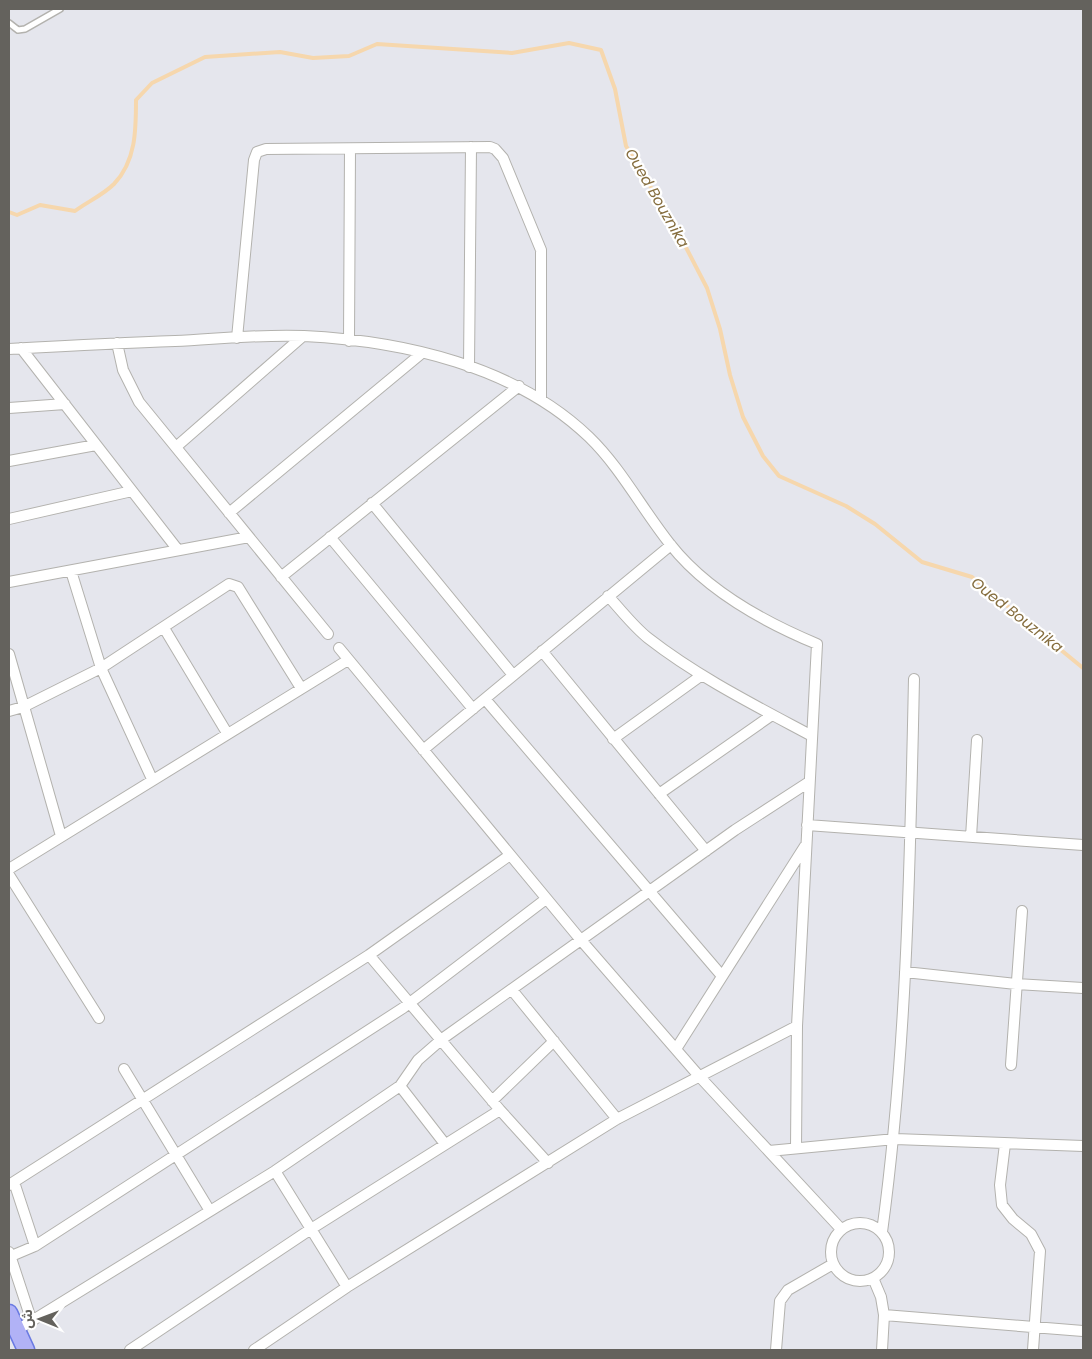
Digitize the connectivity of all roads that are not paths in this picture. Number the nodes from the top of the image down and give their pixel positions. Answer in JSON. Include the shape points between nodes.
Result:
{"nodes":[{"id":1,"x":60,"y":9,"type":"edge"},
{"id":2,"x":9,"y":23,"type":"edge"},
{"id":3,"x":471,"y":147,"type":"junction"},
{"id":4,"x":350,"y":149,"type":"junction"},
{"id":5,"x":303,"y":336,"type":"junction"},
{"id":6,"x":237,"y":338,"type":"junction"},
{"id":7,"x":349,"y":341,"type":"junction"},
{"id":8,"x":117,"y":344,"type":"junction"},
{"id":9,"x":21,"y":348,"type":"junction"},
{"id":10,"x":9,"y":349,"type":"edge"},
{"id":11,"x":422,"y":353,"type":"junction"},
{"id":12,"x":469,"y":367,"type":"junction"},
{"id":13,"x":519,"y":386,"type":"junction"},
{"id":14,"x":541,"y":398,"type":"junction"},
{"id":15,"x":65,"y":404,"type":"junction"},
{"id":16,"x":9,"y":408,"type":"edge"},
{"id":17,"x":96,"y":445,"type":"junction"},
{"id":18,"x":176,"y":448,"type":"junction"},
{"id":19,"x":9,"y":462,"type":"edge"},
{"id":20,"x":132,"y":492,"type":"junction"},
{"id":21,"x":372,"y":503,"type":"junction"},
{"id":22,"x":229,"y":513,"type":"junction"},
{"id":23,"x":9,"y":519,"type":"edge"},
{"id":24,"x":249,"y":537,"type":"junction"},
{"id":25,"x":330,"y":537,"type":"junction"},
{"id":26,"x":671,"y":545,"type":"junction"},
{"id":27,"x":178,"y":550,"type":"junction"},
{"id":28,"x":71,"y":571,"type":"junction"},
{"id":29,"x":281,"y":576,"type":"junction"},
{"id":30,"x":9,"y":582,"type":"edge"},
{"id":31,"x":608,"y":596,"type":"junction"},
{"id":32,"x":164,"y":628,"type":"junction"},
{"id":33,"x":328,"y":634,"type":"dead end"},
{"id":34,"x":339,"y":648,"type":"dead end"},
{"id":35,"x":542,"y":651,"type":"junction"},
{"id":36,"x":9,"y":654,"type":"edge"},
{"id":37,"x":348,"y":660,"type":"junction"},
{"id":38,"x":101,"y":668,"type":"junction"},
{"id":39,"x":702,"y":675,"type":"junction"},
{"id":40,"x":513,"y":676,"type":"junction"},
{"id":41,"x":914,"y":679,"type":"dead end"},
{"id":42,"x":301,"y":688,"type":"junction"},
{"id":43,"x":485,"y":699,"type":"junction"},
{"id":44,"x":23,"y":707,"type":"junction"},
{"id":45,"x":473,"y":709,"type":"junction"},
{"id":46,"x":9,"y":712,"type":"edge"},
{"id":47,"x":772,"y":714,"type":"junction"},
{"id":48,"x":227,"y":733,"type":"junction"},
{"id":49,"x":812,"y":736,"type":"junction"},
{"id":50,"x":613,"y":739,"type":"junction"},
{"id":51,"x":977,"y":740,"type":"dead end"},
{"id":52,"x":423,"y":750,"type":"junction"},
{"id":53,"x":152,"y":779,"type":"junction"},
{"id":54,"x":809,"y":782,"type":"junction"},
{"id":55,"x":659,"y":794,"type":"junction"},
{"id":56,"x":807,"y":826,"type":"junction"},
{"id":57,"x":911,"y":833,"type":"junction"},
{"id":58,"x":61,"y":836,"type":"junction"},
{"id":59,"x":971,"y":837,"type":"junction"},
{"id":60,"x":1083,"y":845,"type":"edge"},
{"id":61,"x":806,"y":846,"type":"junction"},
{"id":62,"x":706,"y":851,"type":"junction"},
{"id":63,"x":510,"y":855,"type":"junction"},
{"id":64,"x":9,"y":869,"type":"edge"},
{"id":65,"x":9,"y":875,"type":"edge"},
{"id":66,"x":648,"y":892,"type":"junction"},
{"id":67,"x":546,"y":899,"type":"junction"},
{"id":68,"x":1022,"y":911,"type":"dead end"},
{"id":69,"x":580,"y":940,"type":"junction"},
{"id":70,"x":369,"y":955,"type":"junction"},
{"id":71,"x":905,"y":972,"type":"junction"},
{"id":72,"x":722,"y":976,"type":"junction"},
{"id":73,"x":1016,"y":984,"type":"junction"},
{"id":74,"x":1083,"y":988,"type":"edge"},
{"id":75,"x":512,"y":990,"type":"junction"},
{"id":76,"x":410,"y":1002,"type":"junction"},
{"id":77,"x":99,"y":1018,"type":"dead end"},
{"id":78,"x":796,"y":1026,"type":"junction"},
{"id":79,"x":442,"y":1039,"type":"junction"},
{"id":80,"x":554,"y":1041,"type":"junction"},
{"id":81,"x":676,"y":1049,"type":"junction"},
{"id":82,"x":1011,"y":1065,"type":"dead end"},
{"id":83,"x":124,"y":1069,"type":"dead end"},
{"id":84,"x":699,"y":1076,"type":"junction"},
{"id":85,"x":400,"y":1086,"type":"junction"},
{"id":86,"x":144,"y":1100,"type":"junction"},
{"id":87,"x":492,"y":1101,"type":"junction"},
{"id":88,"x":500,"y":1110,"type":"junction"},
{"id":89,"x":617,"y":1120,"type":"junction"},
{"id":90,"x":895,"y":1139,"type":"junction"},
{"id":91,"x":445,"y":1144,"type":"junction"},
{"id":92,"x":1005,"y":1144,"type":"junction"},
{"id":93,"x":1083,"y":1146,"type":"edge"},
{"id":94,"x":796,"y":1148,"type":"junction"},
{"id":95,"x":769,"y":1151,"type":"junction"},
{"id":96,"x":176,"y":1154,"type":"junction"},
{"id":97,"x":548,"y":1163,"type":"junction"},
{"id":98,"x":275,"y":1171,"type":"junction"},
{"id":99,"x":12,"y":1183,"type":"edge"},
{"id":100,"x":210,"y":1211,"type":"junction"},
{"id":101,"x":311,"y":1229,"type":"junction"},
{"id":102,"x":840,"y":1229,"type":"junction"},
{"id":103,"x":882,"y":1232,"type":"junction"},
{"id":104,"x":35,"y":1246,"type":"junction"},
{"id":105,"x":9,"y":1255,"type":"edge"},
{"id":106,"x":833,"y":1264,"type":"junction"},
{"id":107,"x":873,"y":1278,"type":"junction"},
{"id":108,"x":347,"y":1287,"type":"junction"},
{"id":109,"x":9,"y":1313,"type":"edge"},
{"id":110,"x":884,"y":1315,"type":"junction"},
{"id":111,"x":32,"y":1322,"type":"junction"},
{"id":112,"x":1034,"y":1327,"type":"junction"},
{"id":113,"x":1083,"y":1330,"type":"edge"},
{"id":114,"x":13,"y":1334,"type":"edge"},
{"id":115,"x":15,"y":1350,"type":"edge"},
{"id":116,"x":26,"y":1350,"type":"edge"},
{"id":117,"x":130,"y":1350,"type":"edge"},
{"id":118,"x":254,"y":1350,"type":"edge"},
{"id":119,"x":776,"y":1350,"type":"edge"},
{"id":120,"x":882,"y":1350,"type":"edge"},
{"id":121,"x":1033,"y":1350,"type":"edge"}],
"edges":[{"from":1,"to":2,"type":"lane","via":[[25,29],[18,30]]},
{"from":3,"to":4,"type":"street"},
{"from":3,"to":12,"type":"street"},
{"from":3,"to":14,"type":"street","via":[[490,147],[500,153],[541,250]]},
{"from":4,"to":6,"type":"street","via":[[262,150],[255,156]]},
{"from":4,"to":7,"type":"street"},
{"from":5,"to":6,"type":"street"},
{"from":5,"to":7,"type":"street"},
{"from":5,"to":18,"type":"street"},
{"from":6,"to":8,"type":"street"},
{"from":7,"to":11,"type":"street"},
{"from":8,"to":9,"type":"street"},
{"from":8,"to":18,"type":"street","via":[[123,370],[134,394]]},
{"from":9,"to":10,"type":"street"},
{"from":9,"to":15,"type":"street"},
{"from":11,"to":12,"type":"street"},
{"from":11,"to":22,"type":"street"},
{"from":12,"to":13,"type":"street"},
{"from":13,"to":14,"type":"street"},
{"from":13,"to":21,"type":"street"},
{"from":14,"to":26,"type":"street","via":[[600,448]]},
{"from":15,"to":16,"type":"street"},
{"from":15,"to":17,"type":"street"},
{"from":17,"to":19,"type":"street"},
{"from":17,"to":20,"type":"street"},
{"from":18,"to":22,"type":"street"},
{"from":20,"to":23,"type":"street"},
{"from":20,"to":27,"type":"street"},
{"from":21,"to":25,"type":"street"},
{"from":21,"to":40,"type":"street"},
{"from":22,"to":24,"type":"street"},
{"from":24,"to":27,"type":"street"},
{"from":24,"to":29,"type":"street"},
{"from":25,"to":29,"type":"street"},
{"from":25,"to":45,"type":"street"},
{"from":26,"to":31,"type":"street"},
{"from":26,"to":49,"type":"street","via":[[720,591],[785,630],[817,644]]},
{"from":27,"to":28,"type":"street"},
{"from":28,"to":30,"type":"street"},
{"from":28,"to":38,"type":"street"},
{"from":29,"to":33,"type":"street"},
{"from":31,"to":35,"type":"street"},
{"from":31,"to":39,"type":"street","via":[[646,636]]},
{"from":32,"to":38,"type":"street"},
{"from":32,"to":42,"type":"street","via":[[226,586],[236,585]]},
{"from":32,"to":48,"type":"street"},
{"from":34,"to":37,"type":"street"},
{"from":35,"to":40,"type":"street"},
{"from":35,"to":50,"type":"street"},
{"from":36,"to":44,"type":"street"},
{"from":37,"to":42,"type":"street"},
{"from":37,"to":52,"type":"street"},
{"from":38,"to":44,"type":"street"},
{"from":38,"to":53,"type":"street"},
{"from":39,"to":47,"type":"street"},
{"from":39,"to":50,"type":"street"},
{"from":40,"to":43,"type":"street"},
{"from":41,"to":57,"type":"street"},
{"from":42,"to":48,"type":"street"},
{"from":43,"to":45,"type":"street"},
{"from":43,"to":66,"type":"street"},
{"from":44,"to":46,"type":"street"},
{"from":44,"to":58,"type":"street"},
{"from":45,"to":52,"type":"street"},
{"from":47,"to":49,"type":"street"},
{"from":47,"to":55,"type":"street"},
{"from":48,"to":53,"type":"street"},
{"from":49,"to":54,"type":"street"},
{"from":50,"to":55,"type":"street"},
{"from":51,"to":59,"type":"street"},
{"from":52,"to":63,"type":"street"},
{"from":53,"to":58,"type":"street"},
{"from":54,"to":56,"type":"street"},
{"from":54,"to":62,"type":"street"},
{"from":55,"to":62,"type":"street"},
{"from":56,"to":57,"type":"street"},
{"from":56,"to":61,"type":"street"},
{"from":57,"to":59,"type":"street"},
{"from":57,"to":71,"type":"street"},
{"from":58,"to":64,"type":"street"},
{"from":59,"to":60,"type":"street"},
{"from":61,"to":72,"type":"street"},
{"from":61,"to":78,"type":"street"},
{"from":62,"to":66,"type":"street"},
{"from":63,"to":67,"type":"street"},
{"from":63,"to":70,"type":"street"},
{"from":65,"to":77,"type":"street"},
{"from":66,"to":69,"type":"street"},
{"from":66,"to":72,"type":"street"},
{"from":67,"to":69,"type":"street"},
{"from":67,"to":76,"type":"street"},
{"from":68,"to":73,"type":"street"},
{"from":69,"to":75,"type":"street"},
{"from":69,"to":81,"type":"street"},
{"from":70,"to":76,"type":"street"},
{"from":70,"to":86,"type":"street"},
{"from":71,"to":73,"type":"street"},
{"from":71,"to":90,"type":"street"},
{"from":72,"to":81,"type":"street"},
{"from":73,"to":74,"type":"street"},
{"from":73,"to":82,"type":"street"},
{"from":75,"to":79,"type":"street"},
{"from":75,"to":80,"type":"street"},
{"from":76,"to":79,"type":"street"},
{"from":76,"to":96,"type":"street"},
{"from":78,"to":84,"type":"street"},
{"from":78,"to":94,"type":"street"},
{"from":79,"to":85,"type":"street","via":[[418,1060]]},
{"from":79,"to":87,"type":"street"},
{"from":80,"to":87,"type":"street"},
{"from":80,"to":89,"type":"street"},
{"from":81,"to":84,"type":"street"},
{"from":83,"to":86,"type":"street"},
{"from":84,"to":89,"type":"street"},
{"from":84,"to":95,"type":"street"},
{"from":85,"to":91,"type":"street"},
{"from":85,"to":98,"type":"street"},
{"from":86,"to":96,"type":"street"},
{"from":86,"to":99,"type":"street"},
{"from":87,"to":88,"type":"street"},
{"from":88,"to":91,"type":"street"},
{"from":88,"to":97,"type":"street"},
{"from":89,"to":97,"type":"street"},
{"from":90,"to":92,"type":"street"},
{"from":90,"to":94,"type":"street"},
{"from":90,"to":103,"type":"street"},
{"from":91,"to":101,"type":"street"},
{"from":92,"to":93,"type":"street"},
{"from":92,"to":112,"type":"street","via":[[1000,1185],[1002,1205],[1032,1234],[1040,1251]]},
{"from":94,"to":95,"type":"street"},
{"from":95,"to":102,"type":"street"},
{"from":96,"to":100,"type":"street"},
{"from":96,"to":104,"type":"street"},
{"from":97,"to":108,"type":"street"},
{"from":98,"to":100,"type":"street"},
{"from":98,"to":101,"type":"street"},
{"from":99,"to":104,"type":"street"},
{"from":100,"to":111,"type":"street"},
{"from":101,"to":108,"type":"street"},
{"from":101,"to":117,"type":"street"},
{"from":102,"to":103,"type":"street","via":[[862,1222]]},
{"from":102,"to":106,"type":"street","via":[[832,1242]]},
{"from":103,"to":107,"type":"street","via":[[889,1254],[884,1268]]},
{"from":104,"to":105,"type":"street"},
{"from":105,"to":111,"type":"street"},
{"from":106,"to":107,"type":"street","via":[[850,1280]]},
{"from":106,"to":119,"type":"street","via":[[788,1290],[780,1301]]},
{"from":107,"to":110,"type":"street"},
{"from":108,"to":118,"type":"street"},
{"from":109,"to":114,"type":"main road"},
{"from":110,"to":112,"type":"street"},
{"from":110,"to":120,"type":"street"},
{"from":111,"to":114,"type":"street"},
{"from":112,"to":113,"type":"street"},
{"from":112,"to":121,"type":"street"},
{"from":114,"to":115,"type":"main road"},
{"from":114,"to":116,"type":"main road"}]}
